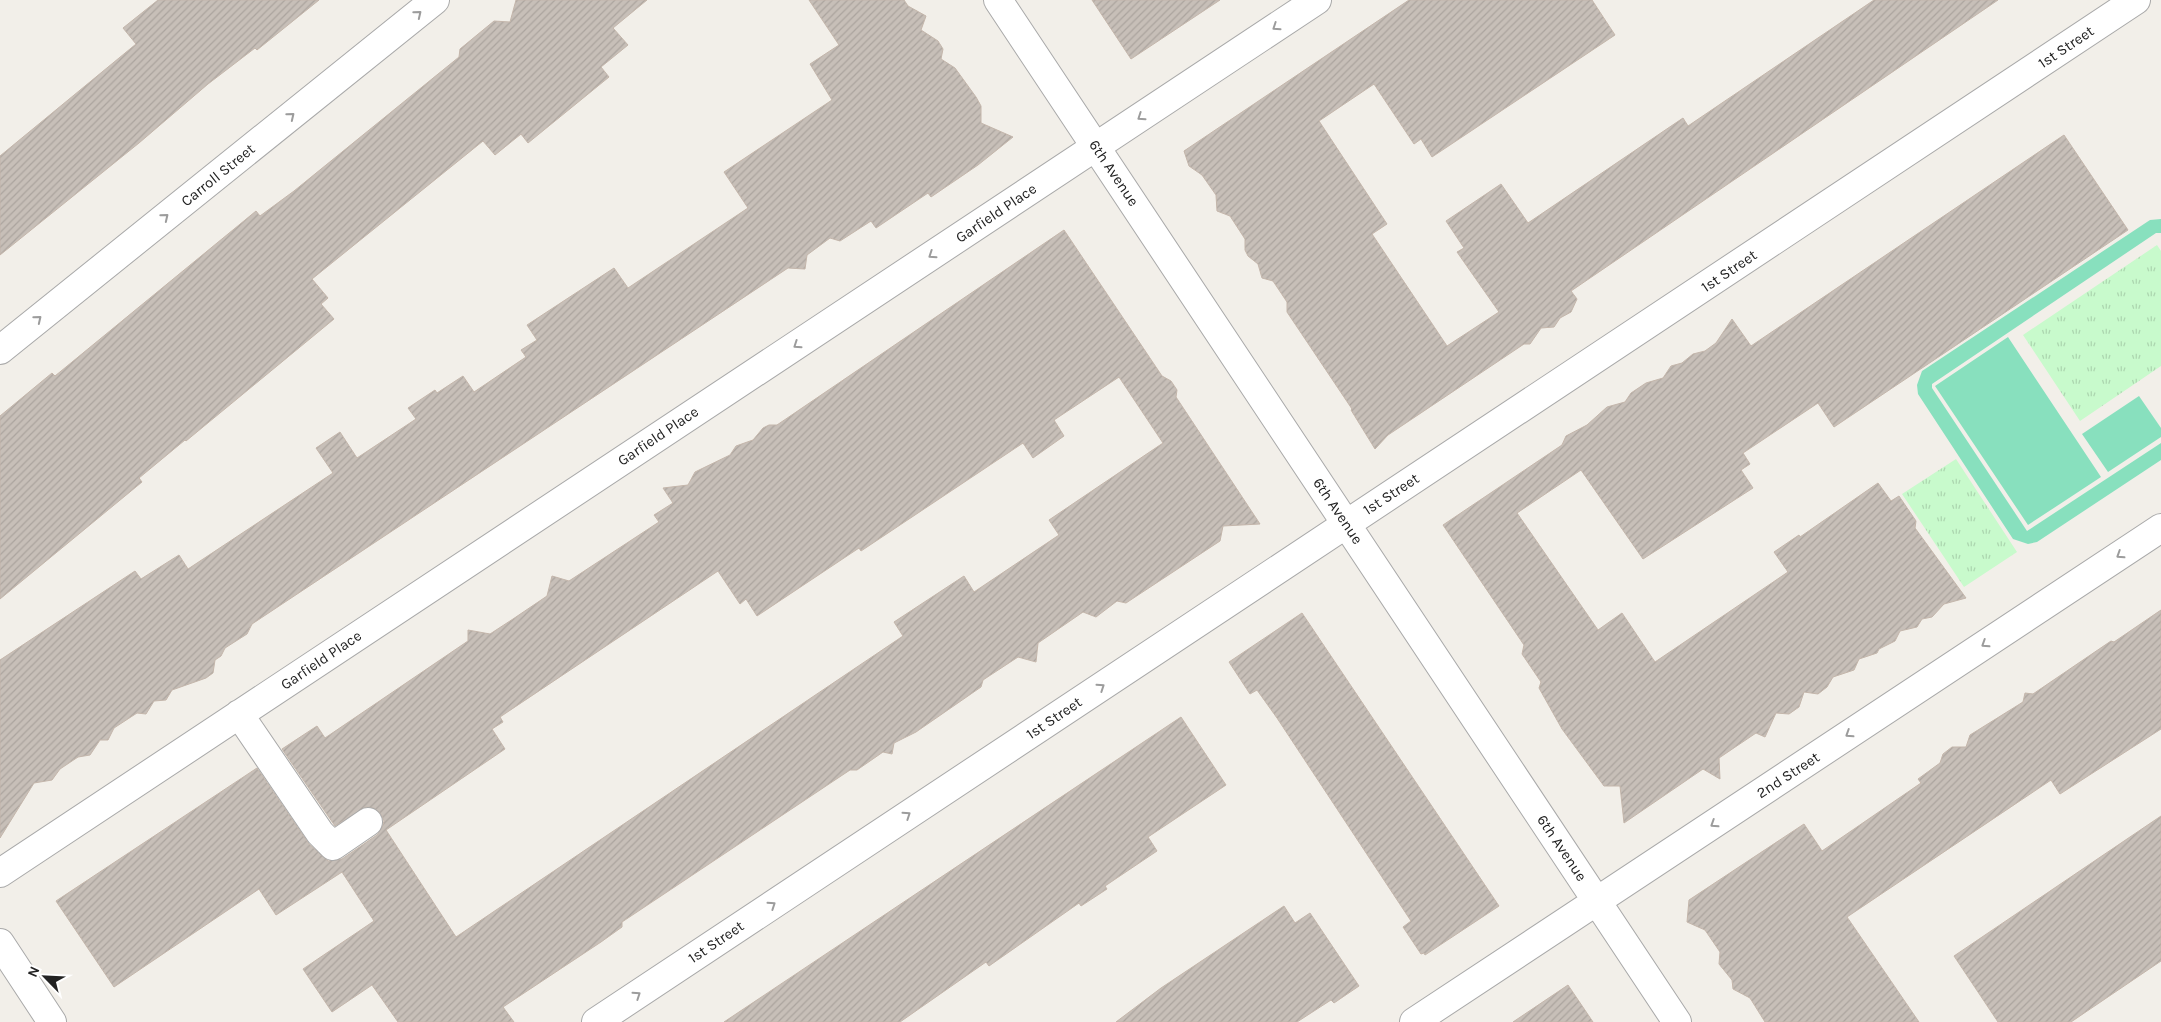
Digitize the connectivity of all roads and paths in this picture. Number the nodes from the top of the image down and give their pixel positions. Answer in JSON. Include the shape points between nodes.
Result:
{"nodes":[{"id":1,"x":435,"y":0,"type":"edge"},
{"id":2,"x":998,"y":0,"type":"edge"},
{"id":3,"x":1317,"y":0,"type":"edge"},
{"id":4,"x":2136,"y":0,"type":"edge"},
{"id":5,"x":1096,"y":146,"type":"junction"},
{"id":6,"x":0,"y":350,"type":"edge"},
{"id":7,"x":1346,"y":524,"type":"junction"},
{"id":8,"x":2161,"y":528,"type":"edge"},
{"id":9,"x":239,"y":714,"type":"junction"},
{"id":10,"x":368,"y":822,"type":"dead end"},
{"id":11,"x":0,"y":873,"type":"edge"},
{"id":12,"x":1597,"y":901,"type":"junction"},
{"id":13,"x":0,"y":943,"type":"edge"},
{"id":14,"x":52,"y":1022,"type":"edge"},
{"id":15,"x":596,"y":1022,"type":"edge"},
{"id":16,"x":1414,"y":1022,"type":"edge"},
{"id":17,"x":1677,"y":1022,"type":"edge"}],
"edges":[{"from":6,"to":1,"type":"street","name":"Carroll Street","one_way":true},
{"from":2,"to":5,"type":"street","name":"6th Avenue"},
{"from":3,"to":5,"type":"street","name":"Garfield Place","one_way":true},
{"from":4,"to":7,"type":"street","name":"1st Street"},
{"from":5,"to":7,"type":"street","name":"6th Avenue"},
{"from":5,"to":9,"type":"street","name":"Garfield Place","one_way":true},
{"from":7,"to":12,"type":"street","name":"6th Avenue"},
{"from":15,"to":7,"type":"street","name":"1st Street","one_way":true},
{"from":8,"to":12,"type":"street","name":"2nd Street","one_way":true},
{"from":9,"to":10,"type":"street","via":[[320,833],[333,846]]},
{"from":9,"to":11,"type":"street","name":"Garfield Place"},
{"from":12,"to":16,"type":"street","name":"2nd Street"},
{"from":12,"to":17,"type":"street","name":"6th Avenue"},
{"from":13,"to":14,"type":"street"}]}
